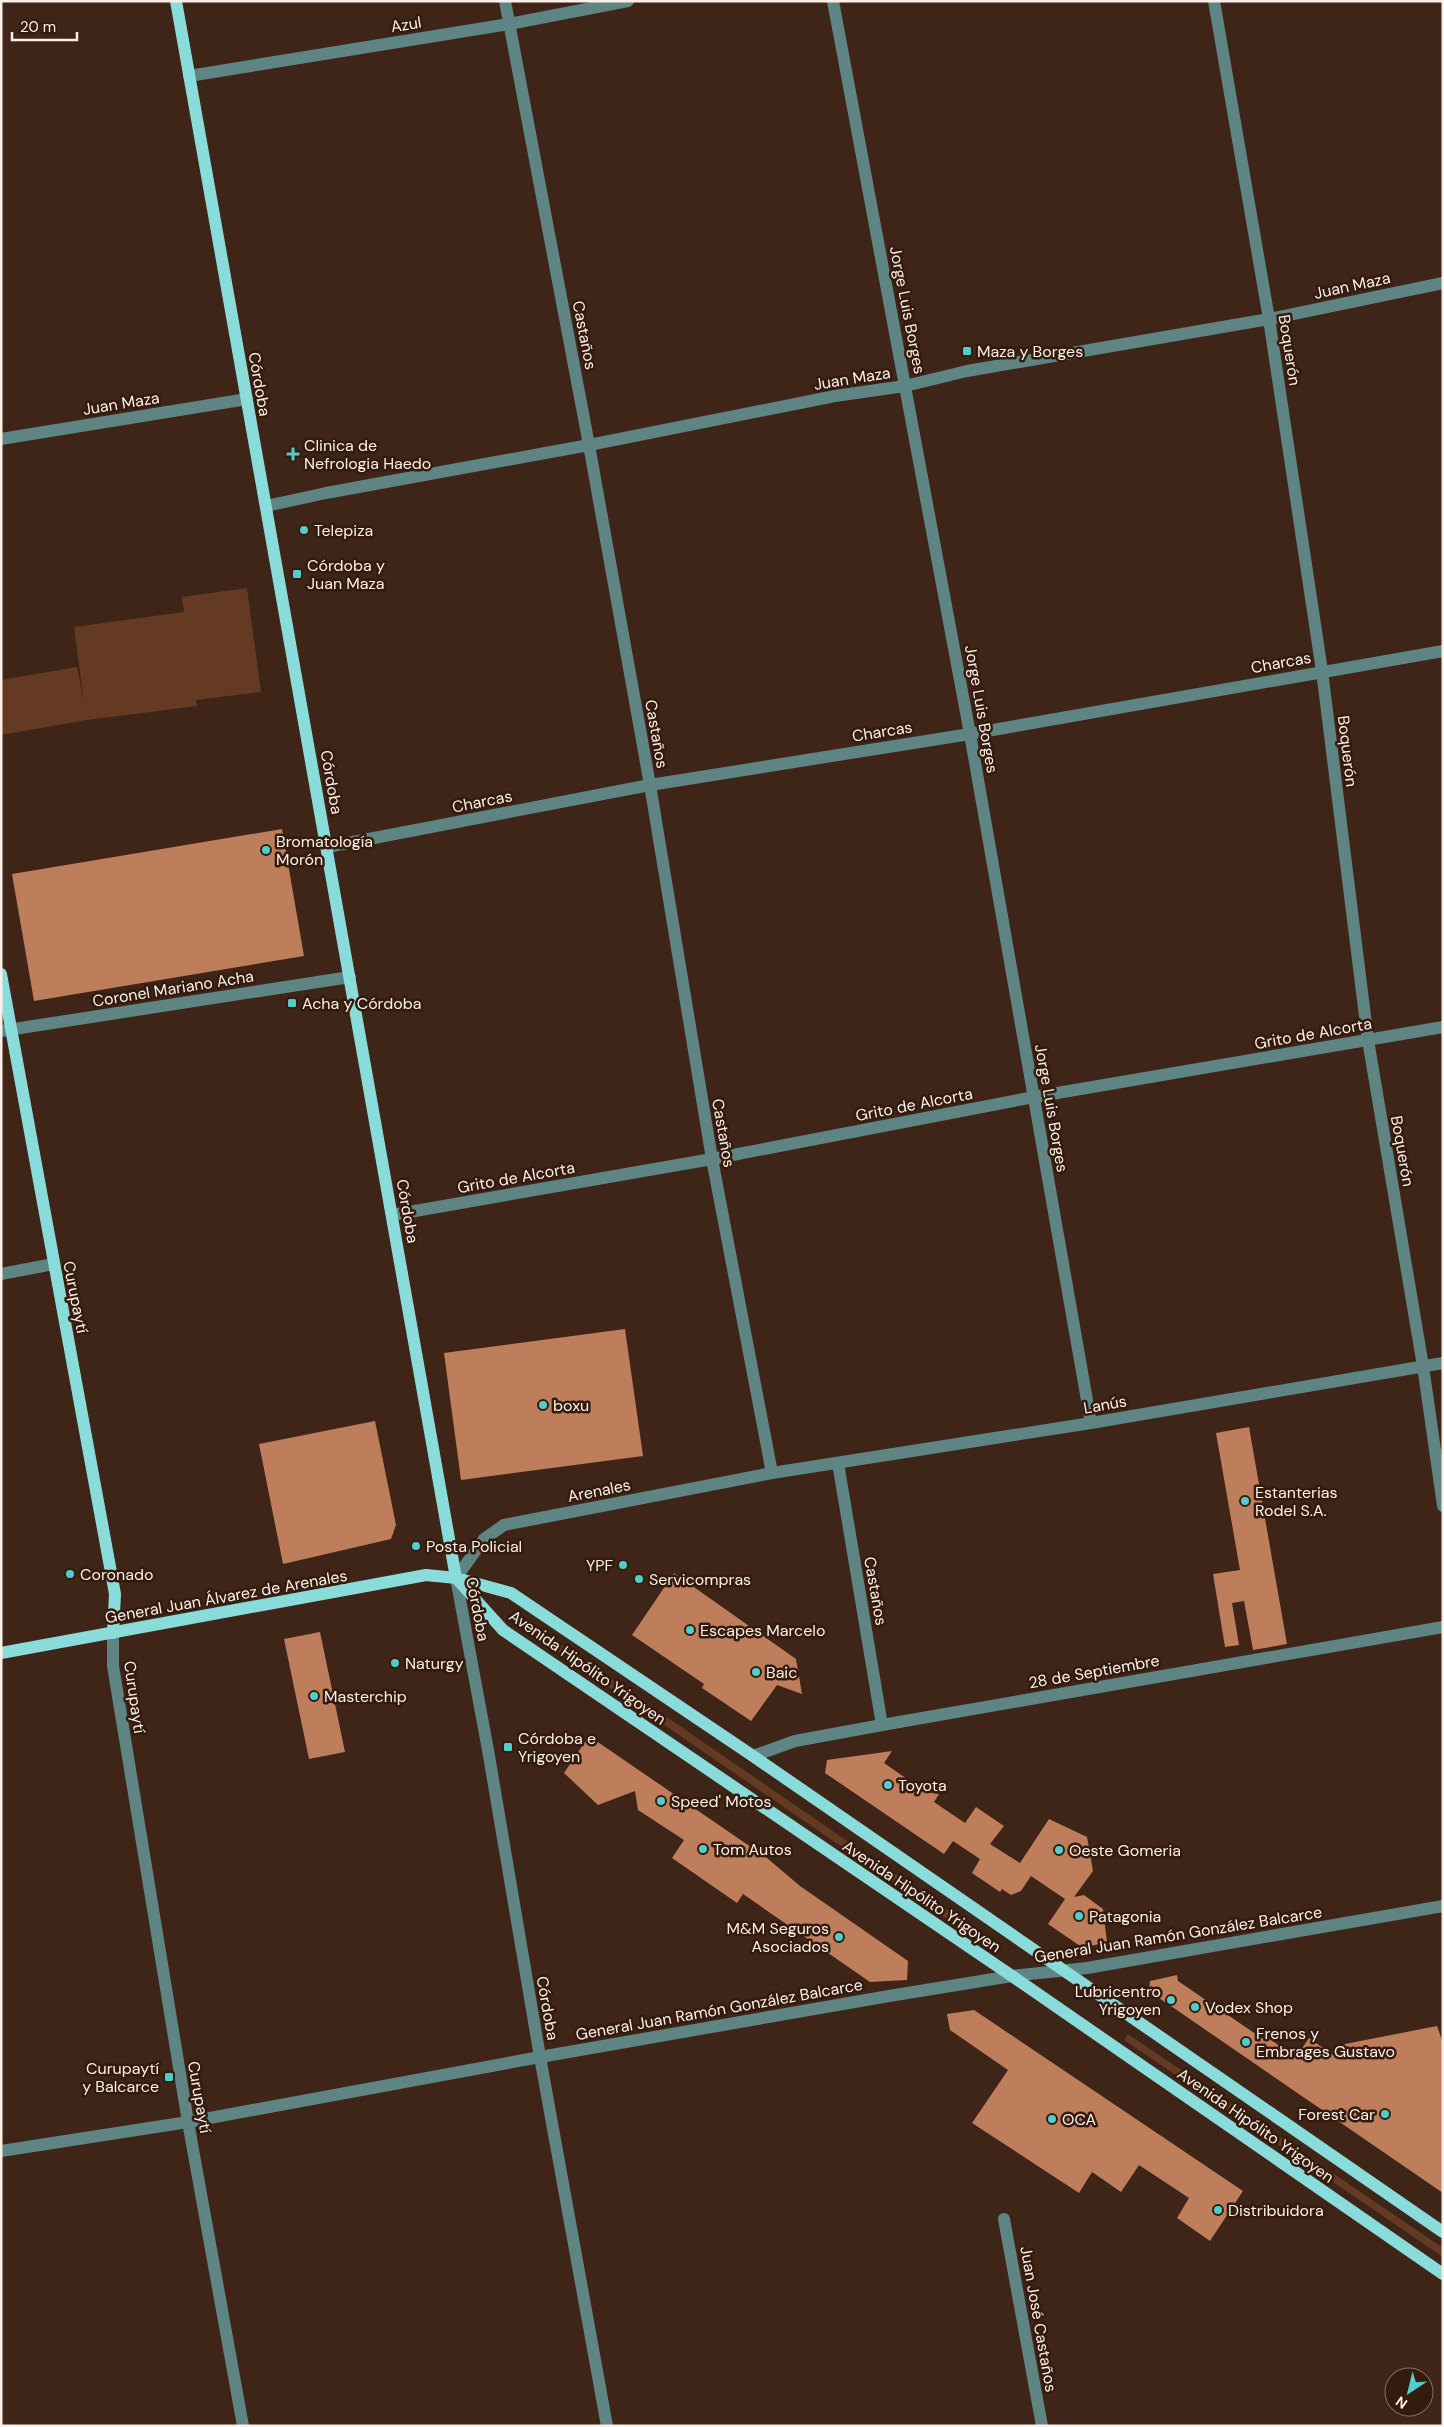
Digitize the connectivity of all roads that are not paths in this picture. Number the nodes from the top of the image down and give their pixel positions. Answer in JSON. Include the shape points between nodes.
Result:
{"nodes":[{"id":1,"x":176,"y":1,"type":"edge"},
{"id":2,"x":505,"y":1,"type":"edge"},
{"id":3,"x":628,"y":1,"type":"edge"},
{"id":4,"x":833,"y":1,"type":"edge"},
{"id":5,"x":1214,"y":1,"type":"edge"},
{"id":6,"x":509,"y":24,"type":"junction"},
{"id":7,"x":189,"y":76,"type":"junction"},
{"id":8,"x":1443,"y":282,"type":"edge"},
{"id":9,"x":1269,"y":318,"type":"junction"},
{"id":10,"x":905,"y":386,"type":"junction"},
{"id":11,"x":246,"y":399,"type":"junction"},
{"id":12,"x":1,"y":439,"type":"edge"},
{"id":13,"x":589,"y":445,"type":"junction"},
{"id":14,"x":266,"y":506,"type":"junction"},
{"id":15,"x":1443,"y":651,"type":"edge"},
{"id":16,"x":1322,"y":671,"type":"junction"},
{"id":17,"x":970,"y":734,"type":"junction"},
{"id":18,"x":650,"y":785,"type":"junction"},
{"id":19,"x":327,"y":847,"type":"junction"},
{"id":20,"x":1,"y":974,"type":"edge"},
{"id":21,"x":350,"y":977,"type":"junction"},
{"id":22,"x":1443,"y":1027,"type":"edge"},
{"id":23,"x":6,"y":1030,"type":"edge"},
{"id":24,"x":1368,"y":1040,"type":"junction"},
{"id":25,"x":1034,"y":1097,"type":"junction"},
{"id":26,"x":712,"y":1159,"type":"junction"},
{"id":27,"x":392,"y":1215,"type":"junction"},
{"id":28,"x":54,"y":1264,"type":"junction"},
{"id":29,"x":1,"y":1274,"type":"edge"},
{"id":30,"x":1443,"y":1363,"type":"edge"},
{"id":31,"x":1423,"y":1366,"type":"junction"},
{"id":32,"x":1091,"y":1423,"type":"junction"},
{"id":33,"x":838,"y":1463,"type":"junction"},
{"id":34,"x":772,"y":1473,"type":"junction"},
{"id":35,"x":1443,"y":1506,"type":"edge"},
{"id":36,"x":456,"y":1578,"type":"junction"},
{"id":37,"x":1443,"y":1627,"type":"edge"},
{"id":38,"x":113,"y":1633,"type":"junction"},
{"id":39,"x":1,"y":1653,"type":"edge"},
{"id":40,"x":882,"y":1724,"type":"junction"},
{"id":41,"x":753,"y":1756,"type":"junction"},
{"id":42,"x":1443,"y":1906,"type":"edge"},
{"id":43,"x":1066,"y":1971,"type":"junction"},
{"id":44,"x":1012,"y":1976,"type":"junction"},
{"id":45,"x":540,"y":2057,"type":"junction"},
{"id":46,"x":188,"y":2122,"type":"junction"},
{"id":47,"x":1,"y":2151,"type":"edge"},
{"id":48,"x":1004,"y":2219,"type":"dead end"},
{"id":49,"x":1443,"y":2232,"type":"edge"},
{"id":50,"x":1443,"y":2274,"type":"edge"},
{"id":51,"x":243,"y":2426,"type":"edge"},
{"id":52,"x":607,"y":2426,"type":"edge"},
{"id":53,"x":1042,"y":2426,"type":"edge"}],
"edges":[{"from":1,"to":7,"type":"main road","name":"Córdoba"},
{"from":2,"to":6,"type":"street","name":"Castaños"},
{"from":3,"to":6,"type":"street","name":"Azul"},
{"from":4,"to":10,"type":"street","name":"Jorge Luis Borges"},
{"from":5,"to":9,"type":"street","name":"Boquerón"},
{"from":6,"to":7,"type":"street","name":"Azul"},
{"from":6,"to":13,"type":"street","name":"Castaños"},
{"from":7,"to":11,"type":"main road","name":"Córdoba"},
{"from":8,"to":9,"type":"street","name":"Juan Maza"},
{"from":9,"to":10,"type":"street","name":"Juan Maza","via":[[967,371]]},
{"from":9,"to":16,"type":"street","name":"Boquerón"},
{"from":10,"to":13,"type":"street","name":"Juan Maza","via":[[835,396]]},
{"from":10,"to":17,"type":"street","name":"Jorge Luis Borges"},
{"from":11,"to":12,"type":"street","name":"Juan Maza"},
{"from":11,"to":14,"type":"main road","name":"Córdoba"},
{"from":13,"to":14,"type":"street","name":"Juan Maza","via":[[326,492]]},
{"from":13,"to":18,"type":"street","name":"Castaños"},
{"from":14,"to":19,"type":"main road","name":"Córdoba"},
{"from":15,"to":16,"type":"street","name":"Charcas"},
{"from":16,"to":17,"type":"street","name":"Charcas"},
{"from":16,"to":24,"type":"street","name":"Boquerón"},
{"from":17,"to":18,"type":"street","name":"Charcas"},
{"from":17,"to":25,"type":"street","name":"Jorge Luis Borges"},
{"from":18,"to":19,"type":"street","name":"Charcas"},
{"from":18,"to":26,"type":"street","name":"Castaños"},
{"from":19,"to":21,"type":"main road","name":"Córdoba"},
{"from":20,"to":23,"type":"main road","name":"Curupaytí"},
{"from":21,"to":23,"type":"street","name":"Coronel Mariano Acha"},
{"from":21,"to":27,"type":"main road","name":"Córdoba"},
{"from":22,"to":24,"type":"street","name":"Grito de Alcorta"},
{"from":23,"to":28,"type":"main road","name":"Curupaytí"},
{"from":24,"to":25,"type":"street","name":"Grito de Alcorta"},
{"from":24,"to":31,"type":"street","name":"Boquerón"},
{"from":25,"to":26,"type":"street","name":"Grito de Alcorta"},
{"from":25,"to":32,"type":"street","name":"Jorge Luis Borges"},
{"from":26,"to":27,"type":"street","name":"Grito de Alcorta"},
{"from":26,"to":34,"type":"street","name":"Castaños"},
{"from":27,"to":36,"type":"main road","name":"Córdoba"},
{"from":28,"to":29,"type":"street"},
{"from":28,"to":38,"type":"main road","name":"Curupaytí","via":[[115,1594]]},
{"from":30,"to":31,"type":"street","name":"Lanús"},
{"from":31,"to":32,"type":"street","name":"Lanús"},
{"from":31,"to":35,"type":"street","name":"Boquerón"},
{"from":32,"to":33,"type":"street","name":"Lanús"},
{"from":33,"to":34,"type":"street","name":"Lanús"},
{"from":33,"to":40,"type":"street","name":"Castaños"},
{"from":34,"to":36,"type":"street","name":"Arenales","via":[[504,1525],[484,1539]]},
{"from":36,"to":38,"type":"main road","name":"General Juan Álvarez de Arenales","via":[[426,1575]]},
{"from":36,"to":41,"type":"main road","name":"Avenida Hipólito Yrigoyen","via":[[511,1593]]},
{"from":36,"to":44,"type":"main road","name":"Avenida Hipólito Yrigoyen","via":[[503,1630]]},
{"from":36,"to":45,"type":"street","name":"Córdoba"},
{"from":37,"to":40,"type":"street","name":"28 de Septiembre"},
{"from":38,"to":39,"type":"main road","name":"General Juan Álvarez de Arenales"},
{"from":38,"to":46,"type":"street","name":"Curupaytí","via":[[113,1666]]},
{"from":40,"to":41,"type":"street","name":"28 de Septiembre","via":[[795,1741]]},
{"from":41,"to":43,"type":"main road","name":"Avenida Hipólito Yrigoyen"},
{"from":42,"to":43,"type":"street","name":"General Juan Ramón González Balcarce"},
{"from":43,"to":44,"type":"street","name":"General Juan Ramón González Balcarce"},
{"from":43,"to":49,"type":"main road","name":"Avenida Hipólito Yrigoyen"},
{"from":44,"to":45,"type":"street","name":"General Juan Ramón González Balcarce"},
{"from":44,"to":50,"type":"main road","name":"Avenida Hipólito Yrigoyen"},
{"from":45,"to":46,"type":"street","name":"General Juan Ramón González Balcarce"},
{"from":45,"to":52,"type":"street","name":"Córdoba"},
{"from":46,"to":47,"type":"street","name":"General Juan Ramón González Balcarce"},
{"from":46,"to":51,"type":"street","name":"Curupaytí"},
{"from":48,"to":53,"type":"street","name":"Juan José Castaños"}]}
